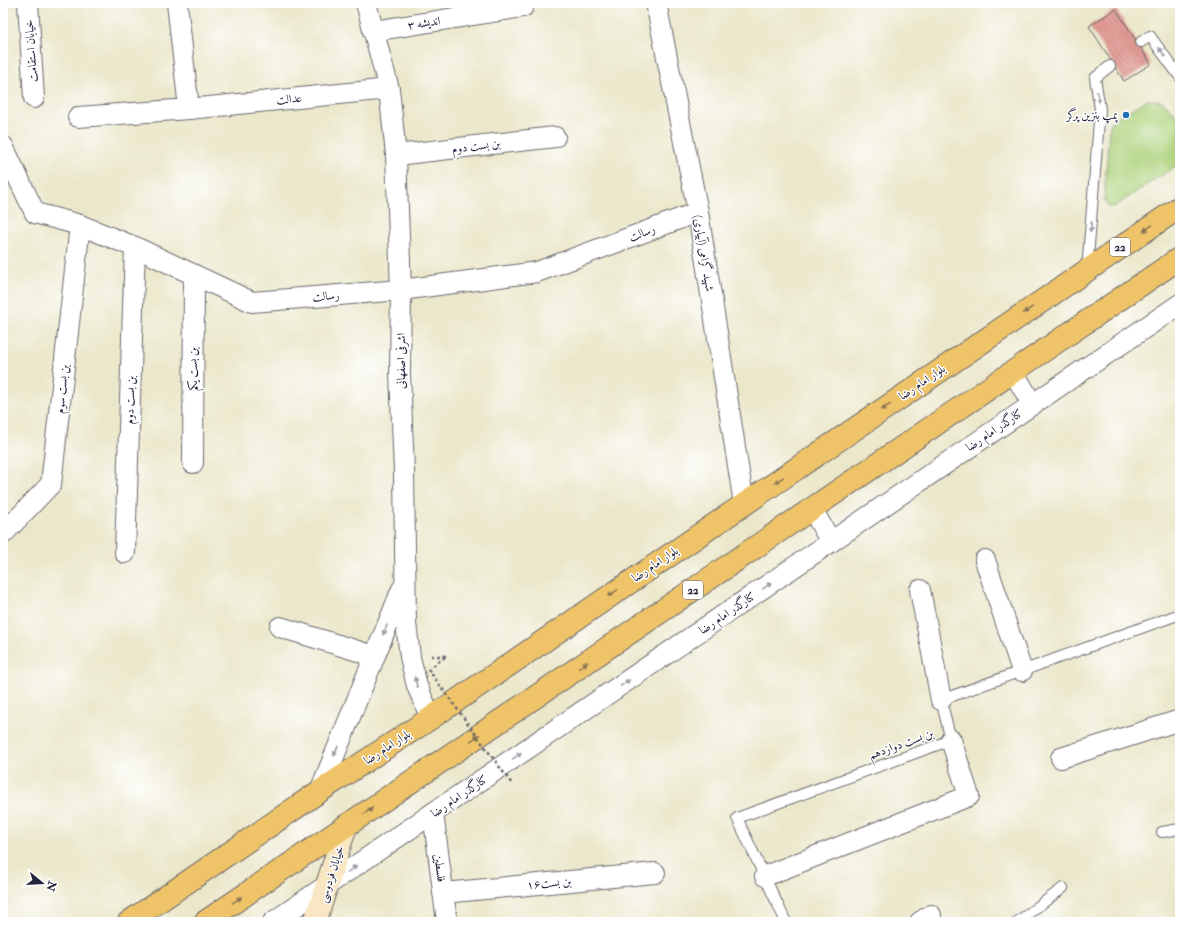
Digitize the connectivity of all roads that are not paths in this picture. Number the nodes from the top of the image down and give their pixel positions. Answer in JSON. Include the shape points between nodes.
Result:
{"nodes":[{"id":1,"x":28,"y":3,"type":"edge"},
{"id":2,"x":177,"y":3,"type":"edge"},
{"id":3,"x":366,"y":3,"type":"edge"},
{"id":4,"x":656,"y":3,"type":"edge"},
{"id":5,"x":523,"y":7,"type":"dead end"},
{"id":6,"x":373,"y":31,"type":"junction"},
{"id":7,"x":1141,"y":42,"type":"dead end"},
{"id":8,"x":1110,"y":66,"type":"dead end"},
{"id":9,"x":1180,"y":77,"type":"edge"},
{"id":10,"x":389,"y":89,"type":"junction"},
{"id":11,"x":34,"y":98,"type":"dead end"},
{"id":12,"x":188,"y":109,"type":"junction"},
{"id":13,"x":78,"y":117,"type":"dead end"},
{"id":14,"x":555,"y":136,"type":"dead end"},
{"id":15,"x":3,"y":146,"type":"edge"},
{"id":16,"x":396,"y":155,"type":"junction"},
{"id":17,"x":1180,"y":206,"type":"edge"},
{"id":18,"x":698,"y":212,"type":"junction"},
{"id":19,"x":80,"y":225,"type":"junction"},
{"id":20,"x":135,"y":247,"type":"junction"},
{"id":21,"x":1180,"y":258,"type":"edge"},
{"id":22,"x":1087,"y":270,"type":"junction"},
{"id":23,"x":194,"y":275,"type":"junction"},
{"id":24,"x":401,"y":290,"type":"junction"},
{"id":25,"x":1180,"y":304,"type":"edge"},
{"id":26,"x":1013,"y":371,"type":"junction"},
{"id":27,"x":1032,"y":404,"type":"junction"},
{"id":28,"x":193,"y":464,"type":"dead end"},
{"id":29,"x":744,"y":504,"type":"junction"},
{"id":30,"x":812,"y":509,"type":"junction"},
{"id":31,"x":4,"y":532,"type":"edge"},
{"id":32,"x":831,"y":542,"type":"junction"},
{"id":33,"x":125,"y":553,"type":"dead end"},
{"id":34,"x":985,"y":560,"type":"dead end"},
{"id":35,"x":405,"y":581,"type":"junction"},
{"id":36,"x":920,"y":590,"type":"dead end"},
{"id":37,"x":1180,"y":614,"type":"edge"},
{"id":38,"x":280,"y":627,"type":"dead end"},
{"id":39,"x":374,"y":656,"type":"junction"},
{"id":40,"x":1022,"y":671,"type":"junction"},
{"id":41,"x":942,"y":700,"type":"junction"},
{"id":42,"x":431,"y":718,"type":"junction"},
{"id":43,"x":1180,"y":720,"type":"edge"},
{"id":44,"x":951,"y":740,"type":"junction"},
{"id":45,"x":1060,"y":758,"type":"dead end"},
{"id":46,"x":320,"y":791,"type":"junction"},
{"id":47,"x":433,"y":813,"type":"junction"},
{"id":48,"x":346,"y":826,"type":"junction"},
{"id":49,"x":1180,"y":829,"type":"edge"},
{"id":50,"x":1162,"y":832,"type":"dead end"},
{"id":51,"x":655,"y":873,"type":"dead end"},
{"id":52,"x":764,"y":876,"type":"junction"},
{"id":53,"x":328,"y":885,"type":"junction"},
{"id":54,"x":1063,"y":888,"type":"dead end"},
{"id":55,"x":443,"y":893,"type":"junction"},
{"id":56,"x":129,"y":922,"type":"edge"},
{"id":57,"x":205,"y":922,"type":"edge"},
{"id":58,"x":273,"y":922,"type":"edge"},
{"id":59,"x":315,"y":922,"type":"edge"},
{"id":60,"x":447,"y":922,"type":"edge"},
{"id":61,"x":786,"y":922,"type":"edge"},
{"id":62,"x":1017,"y":922,"type":"edge"}],
"edges":[{"from":1,"to":11,"type":"street","name":"خیابان استقامت"},
{"from":2,"to":12,"type":"street"},
{"from":3,"to":6,"type":"street","name":"اشرفی اصفهانی"},
{"from":4,"to":18,"type":"street","name":"شهید گرامی (آبیاری)"},
{"from":5,"to":6,"type":"street","name":"اندیشه ۳"},
{"from":6,"to":10,"type":"street","name":"اشرفی اصفهانی"},
{"from":9,"to":7,"type":"lane","one_way":true,"via":[[1150,36]]},
{"from":8,"to":22,"type":"lane","one_way":true,"via":[[1095,78],[1100,109]]},
{"from":10,"to":12,"type":"street","name":"عدالت"},
{"from":10,"to":16,"type":"street","name":"اشرفی اصفهانی"},
{"from":12,"to":13,"type":"street","name":"عدالت"},
{"from":14,"to":16,"type":"street","name":"بن بست دوم"},
{"from":15,"to":19,"type":"street","name":"رسالت","via":[[35,213]]},
{"from":16,"to":24,"type":"street","name":"اشرفی اصفهانی"},
{"from":17,"to":22,"type":"highway","name":"بلوار امام رضا","number":"22","one_way":true},
{"from":18,"to":24,"type":"street","name":"رسالت","via":[[537,272]]},
{"from":18,"to":29,"type":"street","name":"شهید گرامی (آبیاری)"},
{"from":19,"to":20,"type":"street","name":"رسالت"},
{"from":19,"to":31,"type":"street","name":"بن بست سوم","via":[[51,484]]},
{"from":20,"to":23,"type":"street","name":"رسالت"},
{"from":20,"to":33,"type":"street","name":"بن بست دوم"},
{"from":21,"to":26,"type":"highway","number":"22"},
{"from":22,"to":29,"type":"highway","name":"بلوار امام رضا","number":"22","one_way":true},
{"from":23,"to":24,"type":"street","name":"رسالت","via":[[252,302]]},
{"from":23,"to":28,"type":"street","name":"بن بست یکم"},
{"from":24,"to":35,"type":"street","name":"اشرفی اصفهانی","via":[[400,373]]},
{"from":25,"to":27,"type":"street","name":"کنارگذر امام رضا"},
{"from":26,"to":27,"type":"street"},
{"from":26,"to":30,"type":"highway","number":"22"},
{"from":27,"to":32,"type":"street","name":"کنارگذر امام رضا"},
{"from":29,"to":42,"type":"highway","name":"بلوار امام رضا","number":"22","one_way":true},
{"from":30,"to":32,"type":"street"},
{"from":48,"to":30,"type":"highway","number":"22","one_way":true},
{"from":47,"to":32,"type":"street","name":"کنارگذر امام رضا","one_way":true},
{"from":34,"to":40,"type":"street"},
{"from":35,"to":39,"type":"street","one_way":true},
{"from":42,"to":35,"type":"street","name":"اشرفی اصفهانی","one_way":true,"via":[[417,686],[410,657]]},
{"from":36,"to":41,"type":"street"},
{"from":37,"to":40,"type":"lane"},
{"from":38,"to":39,"type":"street"},
{"from":39,"to":46,"type":"street","one_way":true},
{"from":40,"to":41,"type":"lane"},
{"from":41,"to":44,"type":"lane","name":"بن بست دوازدهم"},
{"from":42,"to":46,"type":"highway","name":"بلوار امام رضا","number":"22"},
{"from":43,"to":45,"type":"street"},
{"from":44,"to":52,"type":"street","via":[[969,796]]},
{"from":44,"to":52,"type":"lane","name":"بن بست دوازدهم","via":[[737,818]]},
{"from":46,"to":56,"type":"highway","name":"بلوار امام رضا","number":"22"},
{"from":53,"to":47,"type":"street","name":"کنارگذر امام رضا","one_way":true},
{"from":47,"to":55,"type":"street","name":"فلسطین"},
{"from":48,"to":53,"type":"main road","name":"خیابان فردوسی"},
{"from":57,"to":48,"type":"highway","number":"22","one_way":true},
{"from":49,"to":50,"type":"lane"},
{"from":51,"to":55,"type":"street","name":"بن بست۱۶"},
{"from":52,"to":61,"type":"lane","name":"بن بست دوازدهم"},
{"from":53,"to":58,"type":"street","name":"کنارگذر امام رضا"},
{"from":53,"to":59,"type":"main road","name":"خیابان فردوسی"},
{"from":54,"to":62,"type":"lane"},
{"from":55,"to":60,"type":"street","name":"فلسطین"}]}
